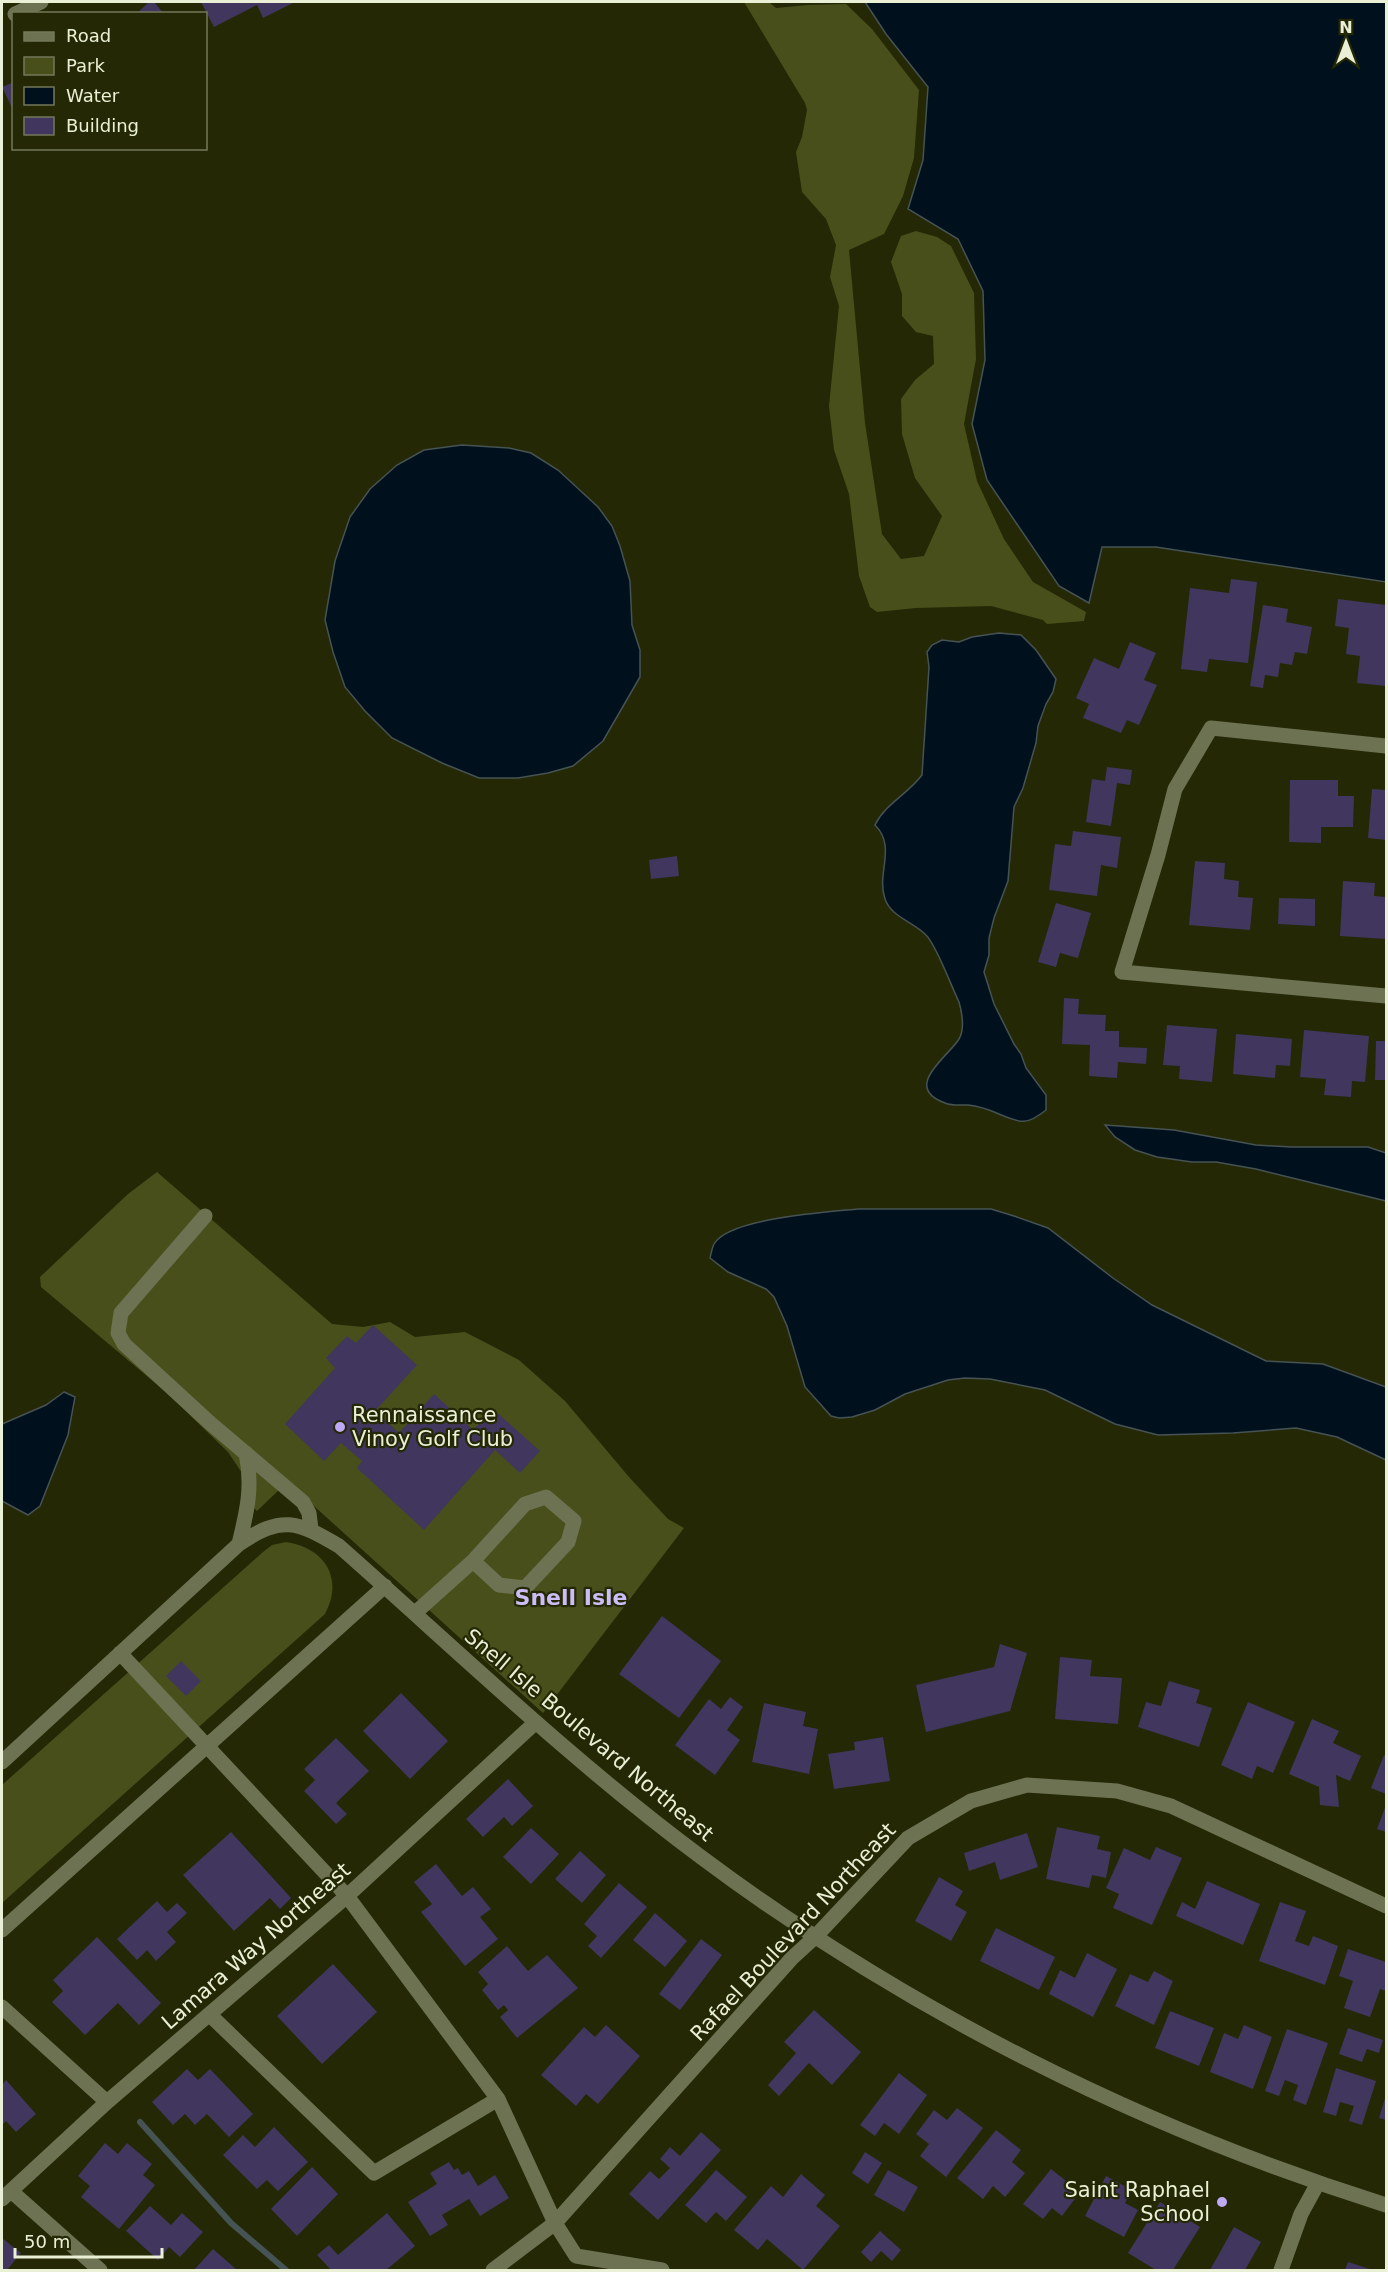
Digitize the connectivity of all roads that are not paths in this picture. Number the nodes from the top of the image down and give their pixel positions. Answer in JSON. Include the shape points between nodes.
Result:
{"nodes":[{"id":1,"x":41,"y":2,"type":"edge"},
{"id":2,"x":18,"y":12,"type":"edge"},
{"id":3,"x":1386,"y":746,"type":"edge"},
{"id":4,"x":1386,"y":996,"type":"edge"},
{"id":5,"x":205,"y":1216,"type":"dead end"},
{"id":6,"x":246,"y":1453,"type":"junction"},
{"id":7,"x":311,"y":1529,"type":"junction"},
{"id":8,"x":239,"y":1544,"type":"junction"},
{"id":9,"x":473,"y":1561,"type":"junction"},
{"id":10,"x":385,"y":1586,"type":"junction"},
{"id":11,"x":415,"y":1613,"type":"junction"},
{"id":12,"x":120,"y":1653,"type":"junction"},
{"id":13,"x":536,"y":1722,"type":"junction"},
{"id":14,"x":208,"y":1745,"type":"junction"},
{"id":15,"x":2,"y":1762,"type":"edge"},
{"id":16,"x":347,"y":1896,"type":"junction"},
{"id":17,"x":1386,"y":1906,"type":"edge"},
{"id":18,"x":2,"y":1930,"type":"edge"},
{"id":19,"x":815,"y":1937,"type":"junction"},
{"id":20,"x":2,"y":2007,"type":"edge"},
{"id":21,"x":210,"y":2015,"type":"junction"},
{"id":22,"x":498,"y":2099,"type":"junction"},
{"id":23,"x":107,"y":2103,"type":"junction"},
{"id":24,"x":1318,"y":2183,"type":"junction"},
{"id":25,"x":6,"y":2195,"type":"edge"},
{"id":26,"x":1386,"y":2205,"type":"edge"},
{"id":27,"x":555,"y":2223,"type":"junction"},
{"id":28,"x":100,"y":2271,"type":"edge"},
{"id":29,"x":493,"y":2271,"type":"edge"},
{"id":30,"x":662,"y":2271,"type":"edge"},
{"id":31,"x":1281,"y":2271,"type":"edge"}],
"edges":[{"from":1,"to":2,"type":"street"},
{"from":3,"to":4,"type":"street","via":[[1211,728],[1175,789],[1122,972]]},
{"from":5,"to":6,"type":"street","via":[[121,1313],[117,1334]]},
{"from":6,"to":7,"type":"street","via":[[303,1502]]},
{"from":6,"to":8,"type":"street","via":[[249,1501]]},
{"from":7,"to":8,"type":"street","name":"Snell Isle Boulevard Northeast","via":[[291,1524],[274,1526]]},
{"from":7,"to":10,"type":"street","name":"Snell Isle Boulevard Northeast","via":[[339,1546]]},
{"from":8,"to":12,"type":"street","name":"Snell Isle Boulevard Northeast"},
{"from":9,"to":9,"type":"street","via":[[525,1504],[546,1497],[574,1521],[568,1542],[525,1588],[499,1585]]},
{"from":9,"to":11,"type":"street"},
{"from":10,"to":11,"type":"street","name":"Snell Isle Boulevard Northeast"},
{"from":10,"to":14,"type":"street"},
{"from":11,"to":13,"type":"street","name":"Snell Isle Boulevard Northeast"},
{"from":12,"to":14,"type":"street"},
{"from":12,"to":15,"type":"street","name":"Snell Isle Boulevard Northeast"},
{"from":13,"to":16,"type":"street","name":"Lamara Way Northeast"},
{"from":13,"to":19,"type":"street","name":"Snell Isle Boulevard Northeast","via":[[700,1857]]},
{"from":14,"to":16,"type":"street"},
{"from":14,"to":18,"type":"street"},
{"from":16,"to":21,"type":"street","name":"Lamara Way Northeast"},
{"from":16,"to":22,"type":"street"},
{"from":17,"to":19,"type":"street","name":"Rafael Boulevard Northeast","via":[[1172,1806],[1117,1791],[1027,1785],[971,1801],[908,1838]]},
{"from":19,"to":24,"type":"street","name":"Snell Isle Boulevard Northeast","via":[[1031,2061],[1170,2126]]},
{"from":19,"to":27,"type":"street","name":"Rafael Boulevard Northeast"},
{"from":20,"to":23,"type":"street"},
{"from":21,"to":22,"type":"street","via":[[374,2173]]},
{"from":21,"to":23,"type":"street","name":"Lamara Way Northeast"},
{"from":22,"to":27,"type":"street"},
{"from":23,"to":25,"type":"street","name":"Lamara Way Northeast"},
{"from":24,"to":26,"type":"street","name":"Snell Isle Boulevard Northeast"},
{"from":24,"to":31,"type":"street","via":[[1301,2214]]},
{"from":25,"to":28,"type":"street"},
{"from":27,"to":29,"type":"street","name":"Rafael Boulevard Northeast"},
{"from":27,"to":30,"type":"street","via":[[576,2256]]}]}
